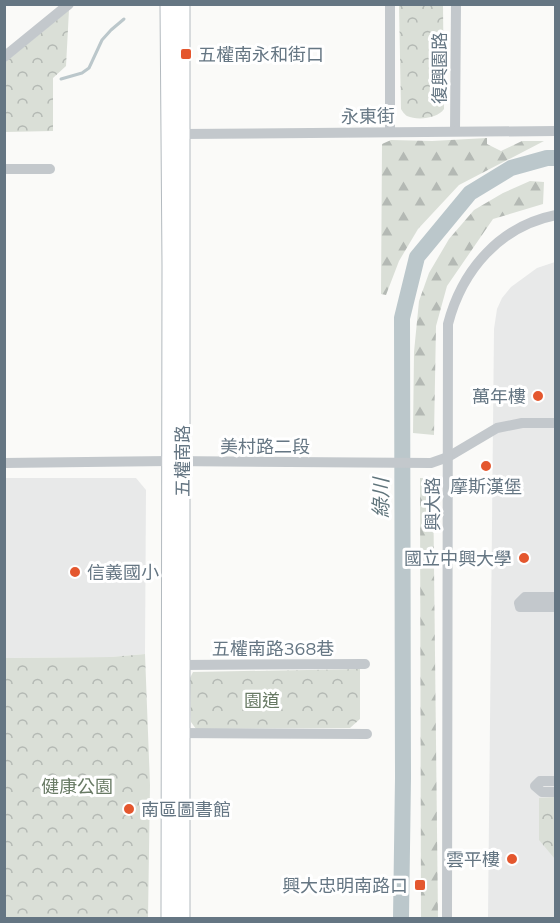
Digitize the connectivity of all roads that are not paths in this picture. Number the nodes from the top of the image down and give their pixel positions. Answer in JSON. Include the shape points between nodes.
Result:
{"nodes":[{"id":1,"x":69,"y":4,"type":"edge"},
{"id":2,"x":168,"y":4,"type":"edge"},
{"id":3,"x":182,"y":4,"type":"edge"},
{"id":4,"x":390,"y":4,"type":"edge"},
{"id":5,"x":456,"y":4,"type":"edge"},
{"id":6,"x":4,"y":57,"type":"edge"},
{"id":7,"x":390,"y":131,"type":"junction"},
{"id":8,"x":455,"y":131,"type":"junction"},
{"id":9,"x":555,"y":131,"type":"edge"},
{"id":10,"x":182,"y":134,"type":"junction"},
{"id":11,"x":50,"y":169,"type":"dead end"},
{"id":12,"x":4,"y":170,"type":"edge"},
{"id":13,"x":555,"y":215,"type":"edge"},
{"id":14,"x":555,"y":423,"type":"edge"},
{"id":15,"x":448,"y":457,"type":"junction"},
{"id":16,"x":176,"y":462,"type":"junction"},
{"id":17,"x":4,"y":463,"type":"edge"},
{"id":18,"x":555,"y":597,"type":"edge"},
{"id":19,"x":555,"y":607,"type":"edge"},
{"id":20,"x":365,"y":664,"type":"dead end"},
{"id":21,"x":181,"y":666,"type":"junction"},
{"id":22,"x":175,"y":733,"type":"junction"},
{"id":23,"x":368,"y":734,"type":"dead end"},
{"id":24,"x":555,"y":781,"type":"edge"},
{"id":25,"x":555,"y":792,"type":"edge"},
{"id":26,"x":169,"y":918,"type":"edge"},
{"id":27,"x":182,"y":918,"type":"edge"},
{"id":28,"x":447,"y":918,"type":"edge"}],
"edges":[{"from":1,"to":6,"type":"street"},
{"from":2,"to":16,"type":"main road","name":"五權南路"},
{"from":3,"to":10,"type":"main road","name":"五權南路"},
{"from":4,"to":7,"type":"street"},
{"from":5,"to":8,"type":"street","name":"復興園路"},
{"from":7,"to":8,"type":"street","name":"永東街"},
{"from":7,"to":10,"type":"street","name":"永東街"},
{"from":8,"to":9,"type":"street","name":"永東街"},
{"from":10,"to":16,"type":"main road","name":"五權南路"},
{"from":11,"to":12,"type":"street"},
{"from":13,"to":15,"type":"street","name":"興大路","via":[[524,225],[494,245],[475,265],[455,299],[448,324]]},
{"from":14,"to":15,"type":"street","via":[[497,428]]},
{"from":15,"to":16,"type":"street","name":"美村路二段","via":[[431,464]]},
{"from":15,"to":28,"type":"street","name":"興大路"},
{"from":16,"to":17,"type":"street","name":"美村路二段"},
{"from":16,"to":21,"type":"main road","name":"五權南路"},
{"from":16,"to":22,"type":"main road","name":"五權南路"},
{"from":18,"to":19,"type":"street","via":[[525,597],[519,603],[520,607]]},
{"from":20,"to":21,"type":"street","name":"五權南路368巷"},
{"from":21,"to":22,"type":"main road","name":"五權南路"},
{"from":22,"to":23,"type":"street"},
{"from":22,"to":26,"type":"main road","name":"五權南路"},
{"from":22,"to":27,"type":"main road","name":"五權南路"},
{"from":24,"to":25,"type":"street","via":[[540,781],[535,786],[542,792]]}]}
